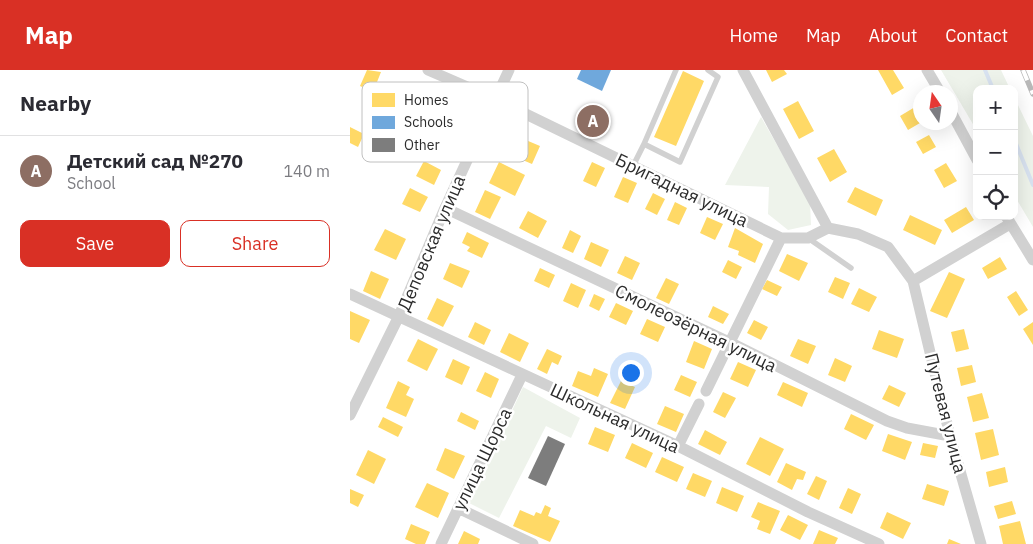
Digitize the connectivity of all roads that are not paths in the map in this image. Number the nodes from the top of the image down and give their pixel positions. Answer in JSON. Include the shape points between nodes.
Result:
{"nodes":[{"id":1,"x":428,"y":70,"type":"edge"},
{"id":2,"x":509,"y":70,"type":"edge"},
{"id":3,"x":676,"y":70,"type":"edge"},
{"id":4,"x":708,"y":70,"type":"edge"},
{"id":5,"x":743,"y":70,"type":"edge"},
{"id":6,"x":927,"y":70,"type":"edge"},
{"id":7,"x":456,"y":82,"type":"edge"},
{"id":8,"x":503,"y":82,"type":"edge"},
{"id":9,"x":936,"y":85,"type":"edge"},
{"id":10,"x":528,"y":115,"type":"edge"},
{"id":11,"x":958,"y":125,"type":"edge"},
{"id":12,"x":644,"y":144,"type":"junction"},
{"id":13,"x":973,"y":153,"type":"edge"},
{"id":14,"x":466,"y":162,"type":"edge"},
{"id":15,"x":633,"y":166,"type":"junction"},
{"id":16,"x":445,"y":208,"type":"junction"},
{"id":17,"x":1008,"y":220,"type":"edge"},
{"id":18,"x":828,"y":228,"type":"junction"},
{"id":19,"x":780,"y":238,"type":"junction"},
{"id":20,"x":808,"y":238,"type":"junction"},
{"id":21,"x":1033,"y":260,"type":"edge"},
{"id":22,"x":851,"y":268,"type":"dead end"},
{"id":23,"x":912,"y":281,"type":"junction"},
{"id":24,"x":350,"y":294,"type":"edge"},
{"id":25,"x":399,"y":316,"type":"junction"},
{"id":26,"x":731,"y":343,"type":"junction"},
{"id":27,"x":522,"y":375,"type":"junction"},
{"id":28,"x":706,"y":391,"type":"dead end"},
{"id":29,"x":700,"y":404,"type":"dead end"},
{"id":30,"x":350,"y":415,"type":"edge"},
{"id":31,"x":950,"y":436,"type":"junction"},
{"id":32,"x":678,"y":446,"type":"junction"},
{"id":33,"x":458,"y":508,"type":"junction"},
{"id":34,"x":441,"y":544,"type":"edge"},
{"id":35,"x":533,"y":544,"type":"edge"},
{"id":36,"x":879,"y":544,"type":"edge"},
{"id":37,"x":981,"y":544,"type":"edge"}],
"edges":[{"from":1,"to":7,"type":"street","name":"Бригадная улица"},
{"from":2,"to":8,"type":"street","name":"Деповская улица"},
{"from":3,"to":12,"type":"lane"},
{"from":4,"to":12,"type":"lane","via":[[718,77],[680,162]]},
{"from":5,"to":18,"type":"street"},
{"from":6,"to":9,"type":"street"},
{"from":10,"to":15,"type":"street","name":"Бригадная улица"},
{"from":11,"to":13,"type":"street"},
{"from":12,"to":15,"type":"lane"},
{"from":14,"to":16,"type":"street","name":"Деповская улица"},
{"from":15,"to":19,"type":"street","name":"Бригадная улица"},
{"from":16,"to":25,"type":"street","name":"Деповская улица"},
{"from":16,"to":26,"type":"street","name":"Смолеозёрная улица"},
{"from":17,"to":21,"type":"street"},
{"from":17,"to":23,"type":"street"},
{"from":18,"to":20,"type":"street","name":"Бригадная улица"},
{"from":18,"to":23,"type":"street","via":[[858,234],[888,247]]},
{"from":19,"to":20,"type":"street","name":"Бригадная улица"},
{"from":19,"to":26,"type":"street"},
{"from":20,"to":22,"type":"lane"},
{"from":23,"to":31,"type":"street","name":"Путевая улица"},
{"from":24,"to":25,"type":"street","name":"Школьная улица"},
{"from":25,"to":27,"type":"street","name":"Школьная улица"},
{"from":25,"to":30,"type":"street","name":"Деповская улица"},
{"from":26,"to":28,"type":"street"},
{"from":26,"to":31,"type":"street","name":"Смолеозёрная улица","via":[[887,421]]},
{"from":27,"to":32,"type":"street","name":"Школьная улица"},
{"from":27,"to":33,"type":"street","name":"улица Щорса"},
{"from":29,"to":32,"type":"street"},
{"from":31,"to":37,"type":"street","name":"Путевая улица"},
{"from":32,"to":36,"type":"street","name":"Школьная улица"},
{"from":33,"to":34,"type":"street","name":"улица Щорса"},
{"from":33,"to":35,"type":"street"}]}
